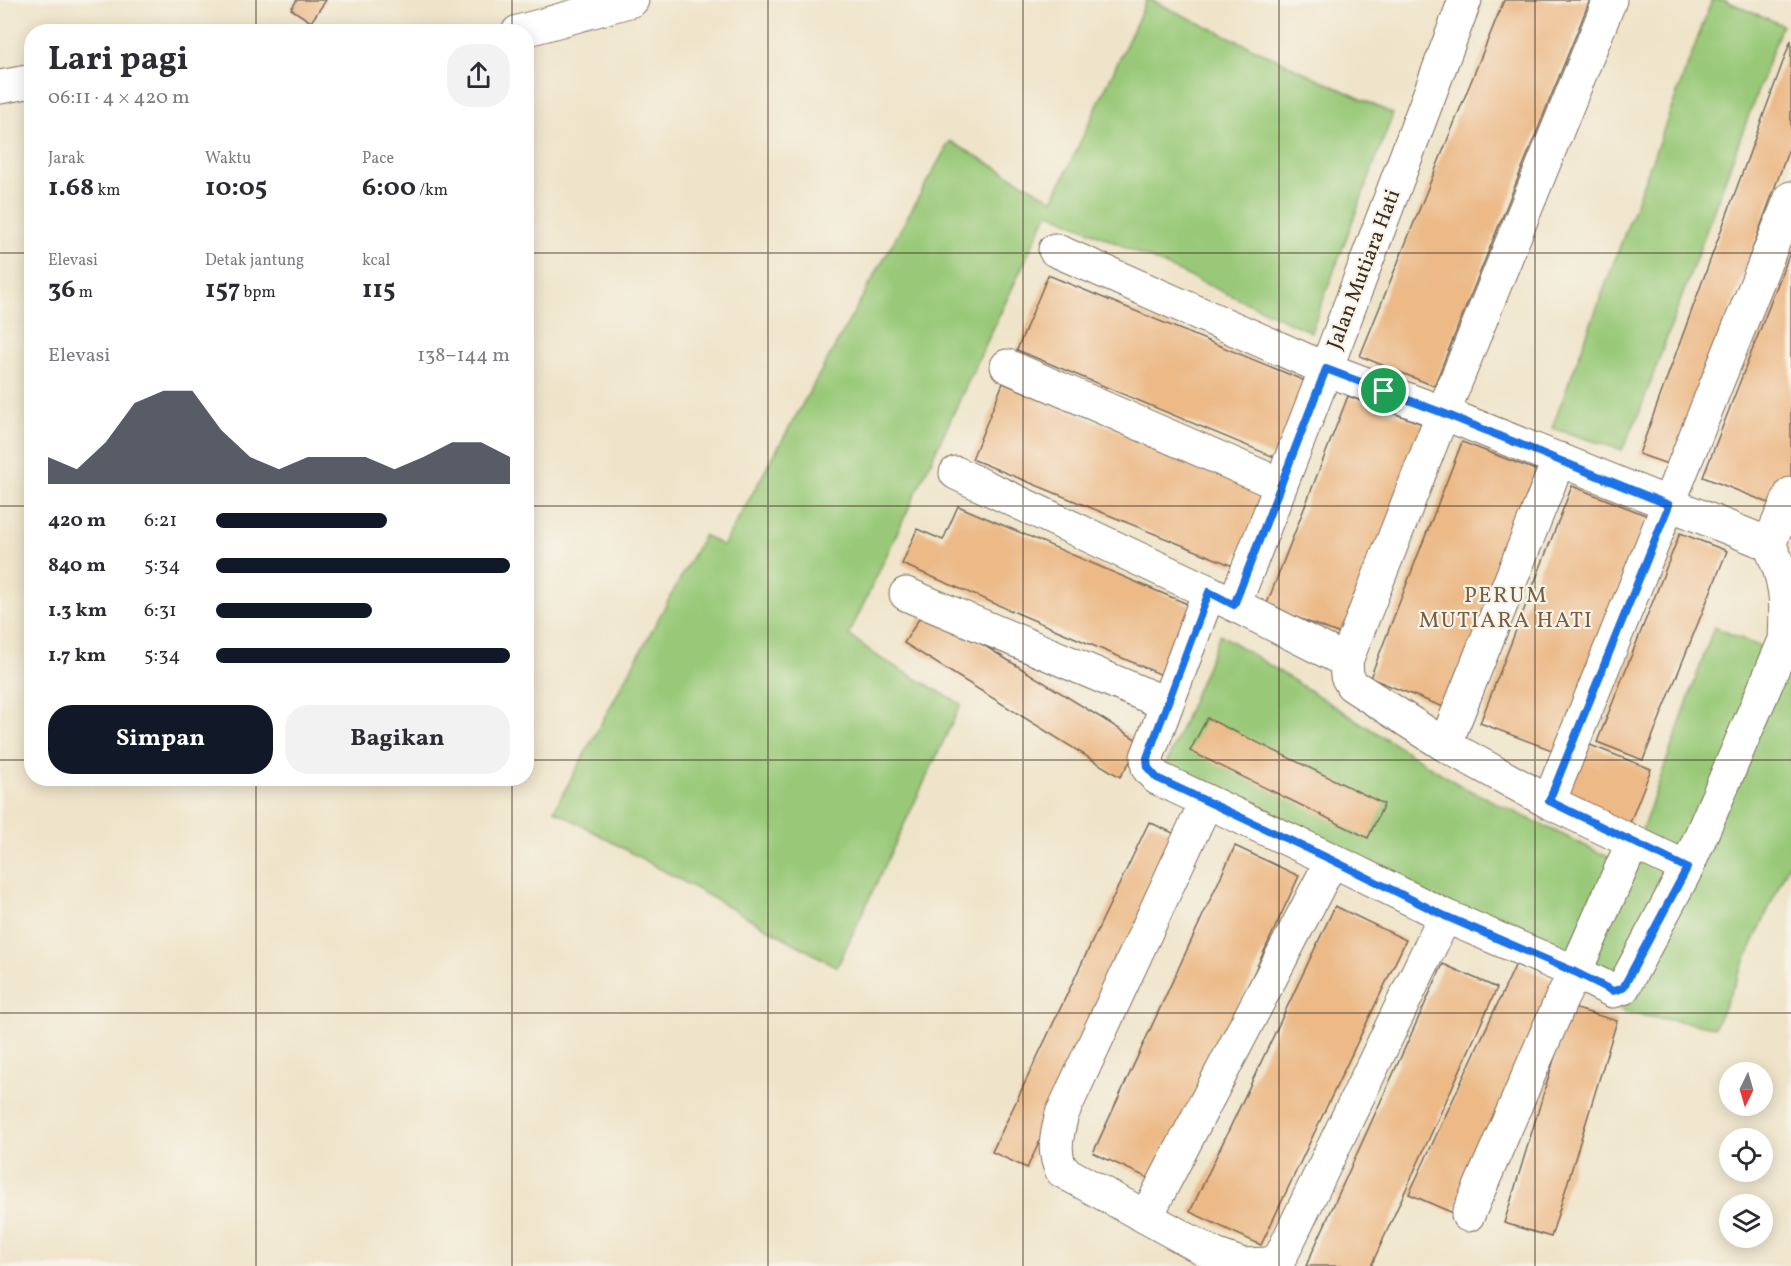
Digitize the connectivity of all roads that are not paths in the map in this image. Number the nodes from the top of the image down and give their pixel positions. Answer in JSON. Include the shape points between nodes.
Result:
{"nodes":[{"id":1,"x":632,"y":0,"type":"edge"},
{"id":2,"x":1465,"y":0,"type":"edge"},
{"id":3,"x":1610,"y":0,"type":"edge"},
{"id":4,"x":534,"y":28,"type":"edge"},
{"id":5,"x":24,"y":82,"type":"edge"},
{"id":6,"x":0,"y":87,"type":"edge"},
{"id":7,"x":1791,"y":198,"type":"edge"},
{"id":8,"x":1055,"y":250,"type":"dead end"},
{"id":9,"x":1007,"y":366,"type":"dead end"},
{"id":10,"x":1326,"y":369,"type":"junction"},
{"id":11,"x":1443,"y":413,"type":"junction"},
{"id":12,"x":1559,"y":459,"type":"junction"},
{"id":13,"x":956,"y":473,"type":"dead end"},
{"id":14,"x":1279,"y":484,"type":"junction"},
{"id":15,"x":1791,"y":494,"type":"edge"},
{"id":16,"x":1669,"y":505,"type":"junction"},
{"id":17,"x":1769,"y":544,"type":"junction"},
{"id":18,"x":906,"y":594,"type":"dead end"},
{"id":19,"x":1221,"y":599,"type":"junction"},
{"id":20,"x":1788,"y":647,"type":"edge"},
{"id":21,"x":1346,"y":661,"type":"junction"},
{"id":22,"x":1167,"y":704,"type":"junction"},
{"id":23,"x":1445,"y":745,"type":"junction"},
{"id":24,"x":1549,"y":801,"type":"junction"},
{"id":25,"x":1206,"y":802,"type":"junction"},
{"id":26,"x":1634,"y":842,"type":"junction"},
{"id":27,"x":1332,"y":860,"type":"junction"},
{"id":28,"x":1687,"y":868,"type":"junction"},
{"id":29,"x":1445,"y":916,"type":"junction"},
{"id":30,"x":1575,"y":972,"type":"junction"},
{"id":31,"x":1468,"y":1215,"type":"dead end"},
{"id":32,"x":1146,"y":1217,"type":"junction"}],
"edges":[{"from":1,"to":4,"type":"street"},
{"from":2,"to":10,"type":"street","name":"Jalan Mutiara Hati"},
{"from":3,"to":11,"type":"street"},
{"from":5,"to":6,"type":"street"},
{"from":7,"to":16,"type":"street"},
{"from":8,"to":10,"type":"street"},
{"from":9,"to":14,"type":"street"},
{"from":10,"to":11,"type":"street"},
{"from":10,"to":14,"type":"street","name":"Jalan Mutiara Hati"},
{"from":11,"to":12,"type":"street"},
{"from":11,"to":21,"type":"street"},
{"from":12,"to":16,"type":"street"},
{"from":12,"to":23,"type":"street"},
{"from":13,"to":19,"type":"street"},
{"from":14,"to":19,"type":"street","name":"Jalan Mutiara Hati"},
{"from":15,"to":17,"type":"street"},
{"from":16,"to":17,"type":"street"},
{"from":16,"to":24,"type":"street"},
{"from":17,"to":20,"type":"street","via":[[1783,578]]},
{"from":18,"to":22,"type":"street"},
{"from":19,"to":21,"type":"street"},
{"from":19,"to":22,"type":"street","name":"Jalan Mutiara Hati"},
{"from":20,"to":28,"type":"street"},
{"from":21,"to":23,"type":"street","via":[[1352,685]]},
{"from":22,"to":25,"type":"street","name":"Jalan Mutiara Hati","via":[[1147,758],[1148,768],[1157,778]]},
{"from":23,"to":24,"type":"street"},
{"from":24,"to":26,"type":"street"},
{"from":25,"to":27,"type":"street"},
{"from":25,"to":32,"type":"street","via":[[1062,1114],[1055,1142],[1062,1171]]},
{"from":26,"to":28,"type":"street"},
{"from":26,"to":30,"type":"street"},
{"from":27,"to":29,"type":"street"},
{"from":27,"to":32,"type":"street"},
{"from":28,"to":30,"type":"street","via":[[1623,988],[1613,991]]},
{"from":29,"to":30,"type":"street"},
{"from":29,"to":32,"type":"street","via":[[1280,1257],[1269,1264],[1243,1265],[1215,1256]]},
{"from":30,"to":31,"type":"street"}]}
